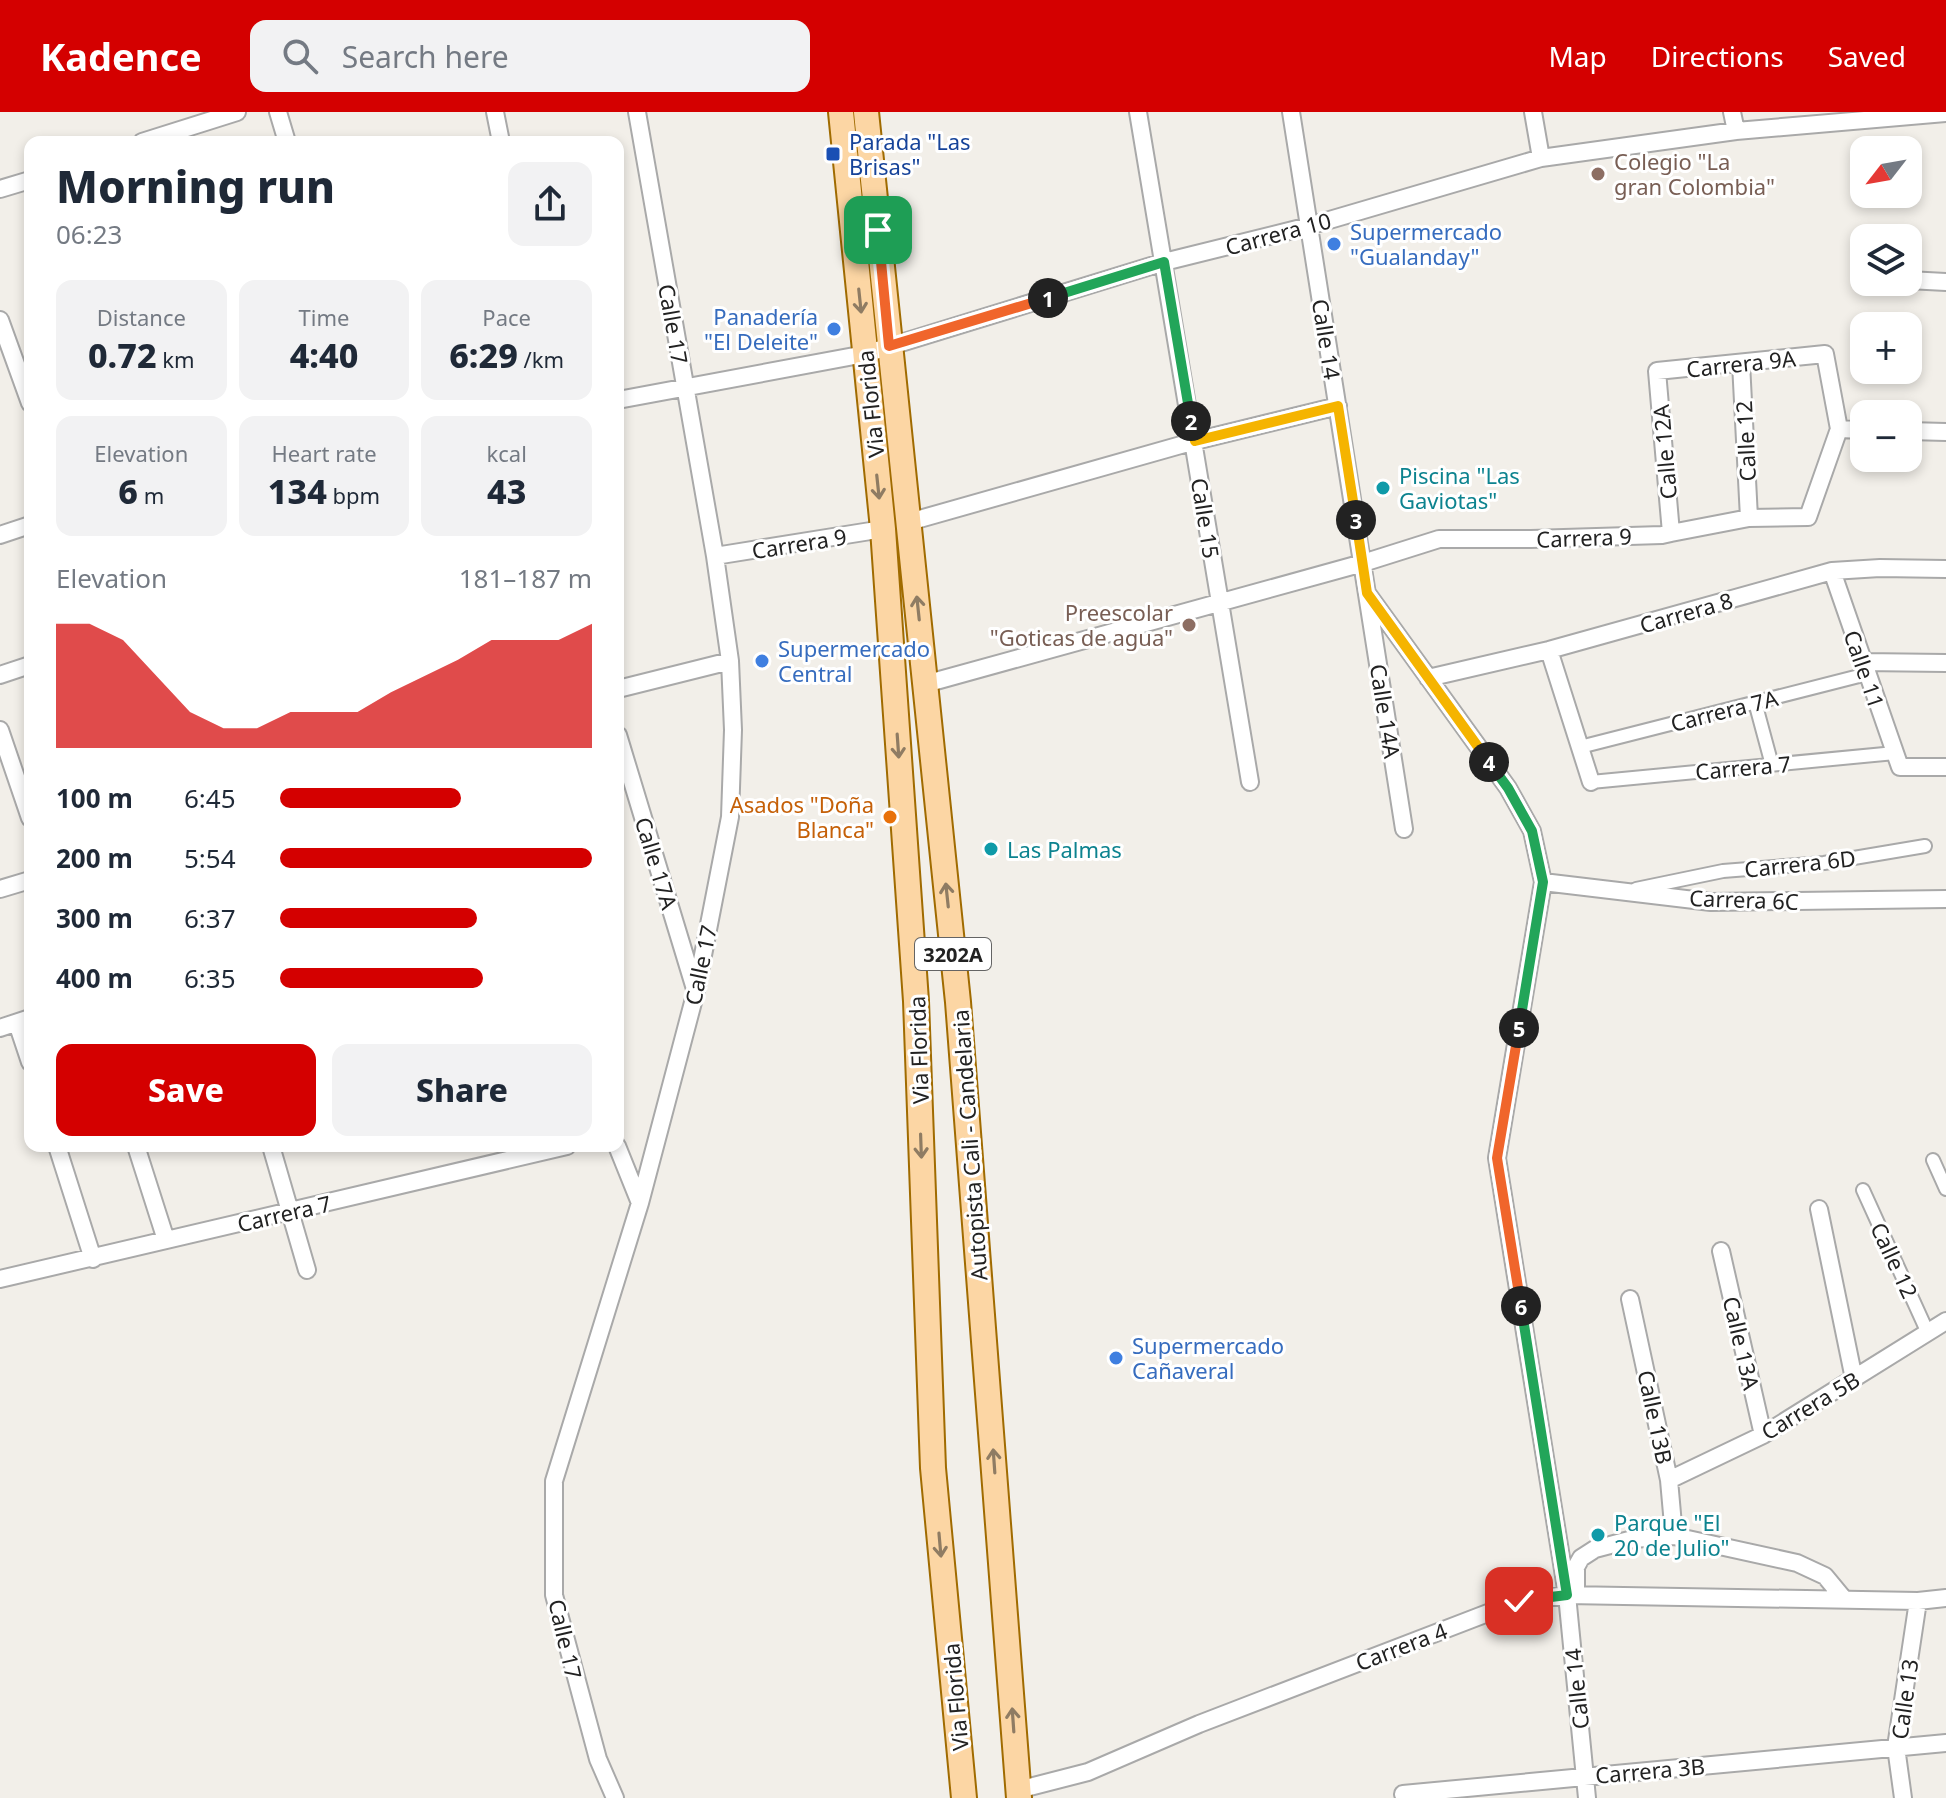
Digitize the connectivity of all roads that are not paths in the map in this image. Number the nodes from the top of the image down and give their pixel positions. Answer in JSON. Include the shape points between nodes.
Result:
{"nodes":[{"id":1,"x":237,"y":112,"type":"edge"},
{"id":2,"x":278,"y":112,"type":"edge"},
{"id":3,"x":495,"y":112,"type":"edge"},
{"id":4,"x":637,"y":112,"type":"edge"},
{"id":5,"x":841,"y":112,"type":"edge"},
{"id":6,"x":1138,"y":112,"type":"edge"},
{"id":7,"x":1291,"y":112,"type":"edge"},
{"id":8,"x":1533,"y":112,"type":"edge"},
{"id":9,"x":1732,"y":112,"type":"edge"},
{"id":10,"x":871,"y":113,"type":"edge"},
{"id":11,"x":1936,"y":113,"type":"edge"},
{"id":12,"x":1736,"y":131,"type":"junction"},
{"id":13,"x":163,"y":136,"type":"edge"},
{"id":14,"x":285,"y":136,"type":"edge"},
{"id":15,"x":500,"y":136,"type":"edge"},
{"id":16,"x":1541,"y":158,"type":"junction"},
{"id":17,"x":24,"y":182,"type":"edge"},
{"id":18,"x":0,"y":189,"type":"edge"},
{"id":19,"x":1309,"y":226,"type":"junction"},
{"id":20,"x":1164,"y":262,"type":"junction"},
{"id":21,"x":1922,"y":281,"type":"edge"},
{"id":22,"x":1946,"y":282,"type":"edge"},
{"id":23,"x":1,"y":323,"type":"edge"},
{"id":24,"x":889,"y":346,"type":"junction"},
{"id":25,"x":865,"y":354,"type":"junction"},
{"id":26,"x":1741,"y":363,"type":"junction"},
{"id":27,"x":1657,"y":371,"type":"joint"},
{"id":28,"x":24,"y":382,"type":"edge"},
{"id":29,"x":685,"y":387,"type":"junction"},
{"id":30,"x":624,"y":399,"type":"edge"},
{"id":31,"x":1338,"y":406,"type":"junction"},
{"id":32,"x":1839,"y":429,"type":"junction"},
{"id":33,"x":1850,"y":429,"type":"edge"},
{"id":34,"x":1922,"y":431,"type":"edge"},
{"id":35,"x":1946,"y":432,"type":"edge"},
{"id":36,"x":1195,"y":441,"type":"junction"},
{"id":37,"x":1749,"y":518,"type":"junction"},
{"id":38,"x":909,"y":522,"type":"junction"},
{"id":39,"x":24,"y":527,"type":"edge"},
{"id":40,"x":883,"y":529,"type":"junction"},
{"id":41,"x":1671,"y":533,"type":"junction"},
{"id":42,"x":0,"y":535,"type":"edge"},
{"id":43,"x":715,"y":556,"type":"junction"},
{"id":44,"x":1363,"y":563,"type":"junction"},
{"id":45,"x":1946,"y":569,"type":"edge"},
{"id":46,"x":1832,"y":571,"type":"junction"},
{"id":47,"x":1367,"y":593,"type":"junction"},
{"id":48,"x":1219,"y":603,"type":"junction"},
{"id":49,"x":1549,"y":650,"type":"junction"},
{"id":50,"x":730,"y":661,"type":"junction"},
{"id":51,"x":1946,"y":663,"type":"edge"},
{"id":52,"x":24,"y":667,"type":"edge"},
{"id":53,"x":1864,"y":668,"type":"junction"},
{"id":54,"x":0,"y":675,"type":"edge"},
{"id":55,"x":1428,"y":678,"type":"junction"},
{"id":56,"x":925,"y":684,"type":"junction"},
{"id":57,"x":624,"y":688,"type":"edge"},
{"id":58,"x":1755,"y":702,"type":"junction"},
{"id":59,"x":0,"y":730,"type":"edge"},
{"id":60,"x":1580,"y":747,"type":"junction"},
{"id":61,"x":624,"y":755,"type":"edge"},
{"id":62,"x":1897,"y":760,"type":"junction"},
{"id":63,"x":1772,"y":765,"type":"junction"},
{"id":64,"x":1946,"y":767,"type":"edge"},
{"id":65,"x":1250,"y":782,"type":"dead end"},
{"id":66,"x":1591,"y":782,"type":"joint"},
{"id":67,"x":24,"y":800,"type":"edge"},
{"id":68,"x":1404,"y":829,"type":"dead end"},
{"id":69,"x":1925,"y":846,"type":"dead end"},
{"id":70,"x":24,"y":882,"type":"edge"},
{"id":71,"x":1543,"y":882,"type":"junction"},
{"id":72,"x":0,"y":889,"type":"edge"},
{"id":73,"x":1629,"y":891,"type":"junction"},
{"id":74,"x":1946,"y":899,"type":"edge"},
{"id":75,"x":696,"y":991,"type":"junction"},
{"id":76,"x":24,"y":1020,"type":"edge"},
{"id":77,"x":0,"y":1028,"type":"edge"},
{"id":78,"x":59,"y":1152,"type":"edge"},
{"id":79,"x":138,"y":1152,"type":"edge"},
{"id":80,"x":273,"y":1152,"type":"edge"},
{"id":81,"x":542,"y":1152,"type":"edge"},
{"id":82,"x":619,"y":1152,"type":"edge"},
{"id":83,"x":1933,"y":1160,"type":"dead end"},
{"id":84,"x":1946,"y":1189,"type":"edge"},
{"id":85,"x":1863,"y":1190,"type":"dead end"},
{"id":86,"x":640,"y":1203,"type":"junction"},
{"id":87,"x":1819,"y":1209,"type":"dead end"},
{"id":88,"x":292,"y":1212,"type":"junction"},
{"id":89,"x":166,"y":1240,"type":"junction"},
{"id":90,"x":1721,"y":1251,"type":"dead end"},
{"id":91,"x":93,"y":1259,"type":"junction"},
{"id":92,"x":307,"y":1270,"type":"dead end"},
{"id":93,"x":0,"y":1279,"type":"edge"},
{"id":94,"x":1630,"y":1299,"type":"dead end"},
{"id":95,"x":1946,"y":1321,"type":"edge"},
{"id":96,"x":1927,"y":1331,"type":"junction"},
{"id":97,"x":1854,"y":1379,"type":"junction"},
{"id":98,"x":1763,"y":1435,"type":"junction"},
{"id":99,"x":1669,"y":1480,"type":"junction"},
{"id":100,"x":1674,"y":1536,"type":"junction"},
{"id":101,"x":1572,"y":1595,"type":"junction"},
{"id":102,"x":1946,"y":1598,"type":"edge"},
{"id":103,"x":1844,"y":1599,"type":"junction"},
{"id":104,"x":1918,"y":1601,"type":"junction"},
{"id":105,"x":1946,"y":1743,"type":"edge"},
{"id":106,"x":1896,"y":1747,"type":"junction"},
{"id":107,"x":1585,"y":1776,"type":"junction"},
{"id":108,"x":1019,"y":1794,"type":"edge"},
{"id":109,"x":1403,"y":1794,"type":"dead end"},
{"id":110,"x":615,"y":1798,"type":"edge"},
{"id":111,"x":964,"y":1798,"type":"edge"},
{"id":112,"x":1587,"y":1798,"type":"edge"},
{"id":113,"x":1903,"y":1798,"type":"edge"}],
"edges":[{"from":1,"to":13,"type":"street"},
{"from":2,"to":14,"type":"street"},
{"from":3,"to":15,"type":"street"},
{"from":4,"to":29,"type":"street","name":"Calle 17"},
{"from":5,"to":25,"type":"main road","name":"Via Florida","number":"3202A","one_way":true},
{"from":6,"to":20,"type":"street","name":"Calle 15"},
{"from":7,"to":19,"type":"street","name":"Calle 14"},
{"from":8,"to":16,"type":"street"},
{"from":9,"to":12,"type":"street"},
{"from":10,"to":24,"type":"main road","name":"Autopista Cali - Candelaria","number":"3202A"},
{"from":11,"to":12,"type":"street","name":"Carrera 10"},
{"from":12,"to":16,"type":"street","name":"Carrera 10"},
{"from":16,"to":19,"type":"street","name":"Carrera 10"},
{"from":17,"to":18,"type":"street"},
{"from":19,"to":20,"type":"street","name":"Carrera 10"},
{"from":19,"to":31,"type":"street","name":"Calle 14"},
{"from":20,"to":24,"type":"street","name":"Carrera 10"},
{"from":20,"to":36,"type":"street","name":"Calle 15"},
{"from":21,"to":22,"type":"street"},
{"from":23,"to":28,"type":"street"},
{"from":24,"to":25,"type":"street","name":"Carrera 10"},
{"from":24,"to":38,"type":"main road","name":"Autopista Cali - Candelaria","number":"3202A"},
{"from":25,"to":29,"type":"street","name":"Carrera 10"},
{"from":25,"to":40,"type":"main road","name":"Via Florida","number":"3202A","one_way":true},
{"from":26,"to":27,"type":"street","name":"Carrera 9A"},
{"from":26,"to":32,"type":"street","name":"Carrera 9A","via":[[1825,354]]},
{"from":26,"to":37,"type":"street","name":"Calle 12"},
{"from":27,"to":41,"type":"street","name":"Calle 12A"},
{"from":29,"to":30,"type":"street","name":"Carrera 10"},
{"from":29,"to":43,"type":"street","name":"Calle 17"},
{"from":31,"to":36,"type":"street"},
{"from":31,"to":44,"type":"street","name":"Calle 14"},
{"from":32,"to":33,"type":"street"},
{"from":32,"to":37,"type":"street","name":"Carrera 9","via":[[1808,517]]},
{"from":34,"to":35,"type":"street"},
{"from":36,"to":38,"type":"street"},
{"from":36,"to":48,"type":"street","name":"Calle 15"},
{"from":37,"to":41,"type":"street","name":"Carrera 9"},
{"from":56,"to":38,"type":"main road","name":"Autopista Cali - Candelaria","number":"3202A","one_way":true},
{"from":39,"to":42,"type":"street"},
{"from":40,"to":43,"type":"street","name":"Carrera 9"},
{"from":40,"to":111,"type":"main road","name":"Via Florida","number":"3202A","one_way":true,"via":[[916,1001],[933,1468]]},
{"from":41,"to":44,"type":"street","name":"Carrera 9","via":[[1439,539]]},
{"from":43,"to":50,"type":"street","name":"Calle 17"},
{"from":44,"to":47,"type":"street","name":"Calle 14"},
{"from":44,"to":48,"type":"street"},
{"from":45,"to":46,"type":"street","name":"Carrera 8"},
{"from":46,"to":49,"type":"street","name":"Carrera 8"},
{"from":46,"to":53,"type":"street","name":"Calle 11"},
{"from":47,"to":55,"type":"street","name":"Calle 14"},
{"from":47,"to":68,"type":"street","name":"Calle 14A"},
{"from":48,"to":56,"type":"street"},
{"from":48,"to":65,"type":"street","name":"Calle 15"},
{"from":49,"to":55,"type":"street","name":"Carrera 8"},
{"from":49,"to":60,"type":"street"},
{"from":50,"to":57,"type":"street"},
{"from":50,"to":75,"type":"street","name":"Calle 17","via":[[730,817]]},
{"from":51,"to":53,"type":"street","name":"Carrera 7A"},
{"from":52,"to":54,"type":"street"},
{"from":53,"to":58,"type":"street","name":"Carrera 7A"},
{"from":53,"to":62,"type":"street","name":"Calle 11"},
{"from":55,"to":71,"type":"street","name":"Calle 14","via":[[1508,788],[1532,831]]},
{"from":108,"to":56,"type":"main road","name":"Autopista Cali - Candelaria","number":"3202A","one_way":true,"via":[[958,1002]]},
{"from":58,"to":60,"type":"street","name":"Carrera 7A"},
{"from":58,"to":63,"type":"street"},
{"from":59,"to":67,"type":"street"},
{"from":60,"to":66,"type":"street"},
{"from":61,"to":75,"type":"street","name":"Calle 17A"},
{"from":62,"to":63,"type":"street","name":"Carrera 7"},
{"from":62,"to":64,"type":"street","name":"Carrera 7"},
{"from":63,"to":66,"type":"street","name":"Carrera 7"},
{"from":69,"to":73,"type":"street","name":"Carrera 6D","via":[[1824,863],[1723,871]]},
{"from":70,"to":72,"type":"street"},
{"from":71,"to":73,"type":"street","name":"Carrera 6C"},
{"from":71,"to":101,"type":"street","name":"Calle 14","via":[[1497,1158]]},
{"from":73,"to":74,"type":"street","name":"Carrera 6C","via":[[1711,902]]},
{"from":75,"to":86,"type":"street","name":"Calle 17"},
{"from":76,"to":77,"type":"street"},
{"from":78,"to":91,"type":"street"},
{"from":79,"to":89,"type":"street"},
{"from":80,"to":88,"type":"street"},
{"from":81,"to":88,"type":"street","name":"Carrera 7"},
{"from":82,"to":86,"type":"street"},
{"from":83,"to":84,"type":"street"},
{"from":85,"to":96,"type":"street","name":"Calle 12"},
{"from":86,"to":110,"type":"street","name":"Calle 17","via":[[554,1481],[554,1595],[598,1759]]},
{"from":87,"to":97,"type":"street"},
{"from":88,"to":89,"type":"street","name":"Carrera 7"},
{"from":88,"to":92,"type":"street"},
{"from":89,"to":91,"type":"street","name":"Carrera 7"},
{"from":90,"to":98,"type":"street","name":"Calle 13A"},
{"from":91,"to":93,"type":"street","name":"Carrera 7"},
{"from":94,"to":99,"type":"street","name":"Calle 13B"},
{"from":95,"to":96,"type":"street","name":"Carrera 5B"},
{"from":96,"to":97,"type":"street","name":"Carrera 5B"},
{"from":97,"to":98,"type":"street","name":"Carrera 5B"},
{"from":98,"to":99,"type":"street","name":"Carrera 5B"},
{"from":99,"to":100,"type":"street","name":"Calle 13B"},
{"from":100,"to":101,"type":"street","via":[[1595,1549],[1576,1567]]},
{"from":100,"to":103,"type":"street","via":[[1797,1563],[1825,1576]]},
{"from":101,"to":103,"type":"street","name":"Carrera 4"},
{"from":101,"to":107,"type":"street","name":"Calle 14"},
{"from":101,"to":108,"type":"street","name":"Carrera 4","via":[[1519,1601],[1088,1772]]},
{"from":102,"to":104,"type":"street","name":"Carrera 4"},
{"from":103,"to":104,"type":"street","name":"Carrera 4"},
{"from":104,"to":106,"type":"street","name":"Calle 13"},
{"from":105,"to":106,"type":"street","name":"Carrera 3B"},
{"from":106,"to":107,"type":"street","name":"Carrera 3B"},
{"from":106,"to":113,"type":"street","name":"Calle 13"},
{"from":107,"to":109,"type":"street","name":"Carrera 3B"},
{"from":107,"to":112,"type":"street","name":"Calle 14"}]}
